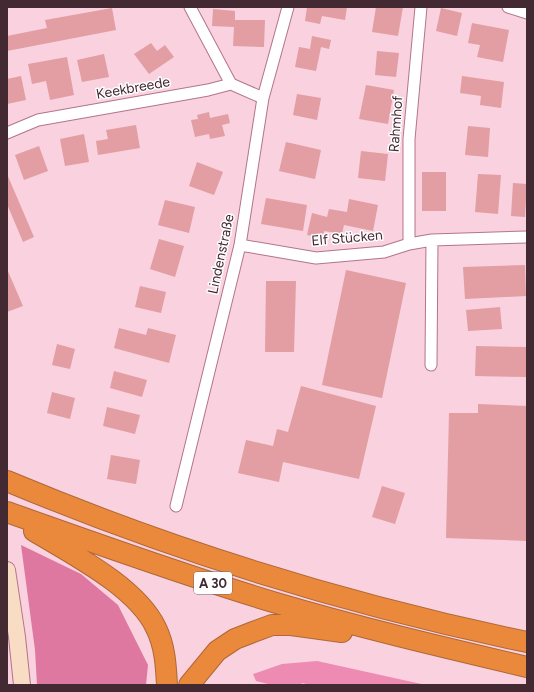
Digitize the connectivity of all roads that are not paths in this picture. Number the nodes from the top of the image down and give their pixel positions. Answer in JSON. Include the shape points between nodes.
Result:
{"nodes":[{"id":1,"x":190,"y":7,"type":"edge"},
{"id":2,"x":288,"y":7,"type":"edge"},
{"id":3,"x":421,"y":7,"type":"edge"},
{"id":4,"x":508,"y":7,"type":"edge"},
{"id":5,"x":527,"y":13,"type":"edge"},
{"id":6,"x":231,"y":84,"type":"junction"},
{"id":7,"x":263,"y":98,"type":"junction"},
{"id":8,"x":7,"y":133,"type":"edge"},
{"id":9,"x":527,"y":237,"type":"edge"},
{"id":10,"x":432,"y":240,"type":"junction"},
{"id":11,"x":409,"y":244,"type":"junction"},
{"id":12,"x":240,"y":245,"type":"junction"},
{"id":13,"x":431,"y":365,"type":"dead end"},
{"id":14,"x":7,"y":481,"type":"edge"},
{"id":15,"x":176,"y":506,"type":"dead end"},
{"id":16,"x":7,"y":513,"type":"edge"},
{"id":17,"x":7,"y":571,"type":"edge"},
{"id":18,"x":527,"y":642,"type":"edge"},
{"id":19,"x":422,"y":643,"type":"junction"},
{"id":20,"x":527,"y":667,"type":"edge"},
{"id":21,"x":22,"y":685,"type":"edge"},
{"id":22,"x":167,"y":685,"type":"edge"},
{"id":23,"x":189,"y":685,"type":"edge"}],
"edges":[{"from":1,"to":6,"type":"street"},
{"from":2,"to":7,"type":"street","name":"Lindenstraße"},
{"from":3,"to":11,"type":"street","name":"Rahmhof","via":[[409,139]]},
{"from":4,"to":5,"type":"street"},
{"from":6,"to":7,"type":"street"},
{"from":6,"to":8,"type":"street","name":"Keekbreede","via":[[38,120]]},
{"from":7,"to":12,"type":"street","name":"Lindenstraße"},
{"from":9,"to":10,"type":"street","name":"Elf Stücken"},
{"from":10,"to":11,"type":"street","name":"Elf Stücken"},
{"from":10,"to":13,"type":"street"},
{"from":11,"to":12,"type":"street","name":"Elf Stücken","via":[[384,252],[316,258]]},
{"from":12,"to":15,"type":"street","name":"Lindenstraße"},
{"from":14,"to":18,"type":"highway","number":"A 30","via":[[81,512],[185,550],[343,597]]},
{"from":16,"to":19,"type":"highway","number":"A 30","via":[[147,562],[274,602]]},
{"from":16,"to":22,"type":"highway","via":[[99,570],[137,601],[156,628],[165,657]]},
{"from":17,"to":21,"type":"main road"},
{"from":19,"to":20,"type":"highway","number":"A 30"},
{"from":19,"to":23,"type":"highway","via":[[291,625],[272,625],[235,639],[217,651]]}]}
